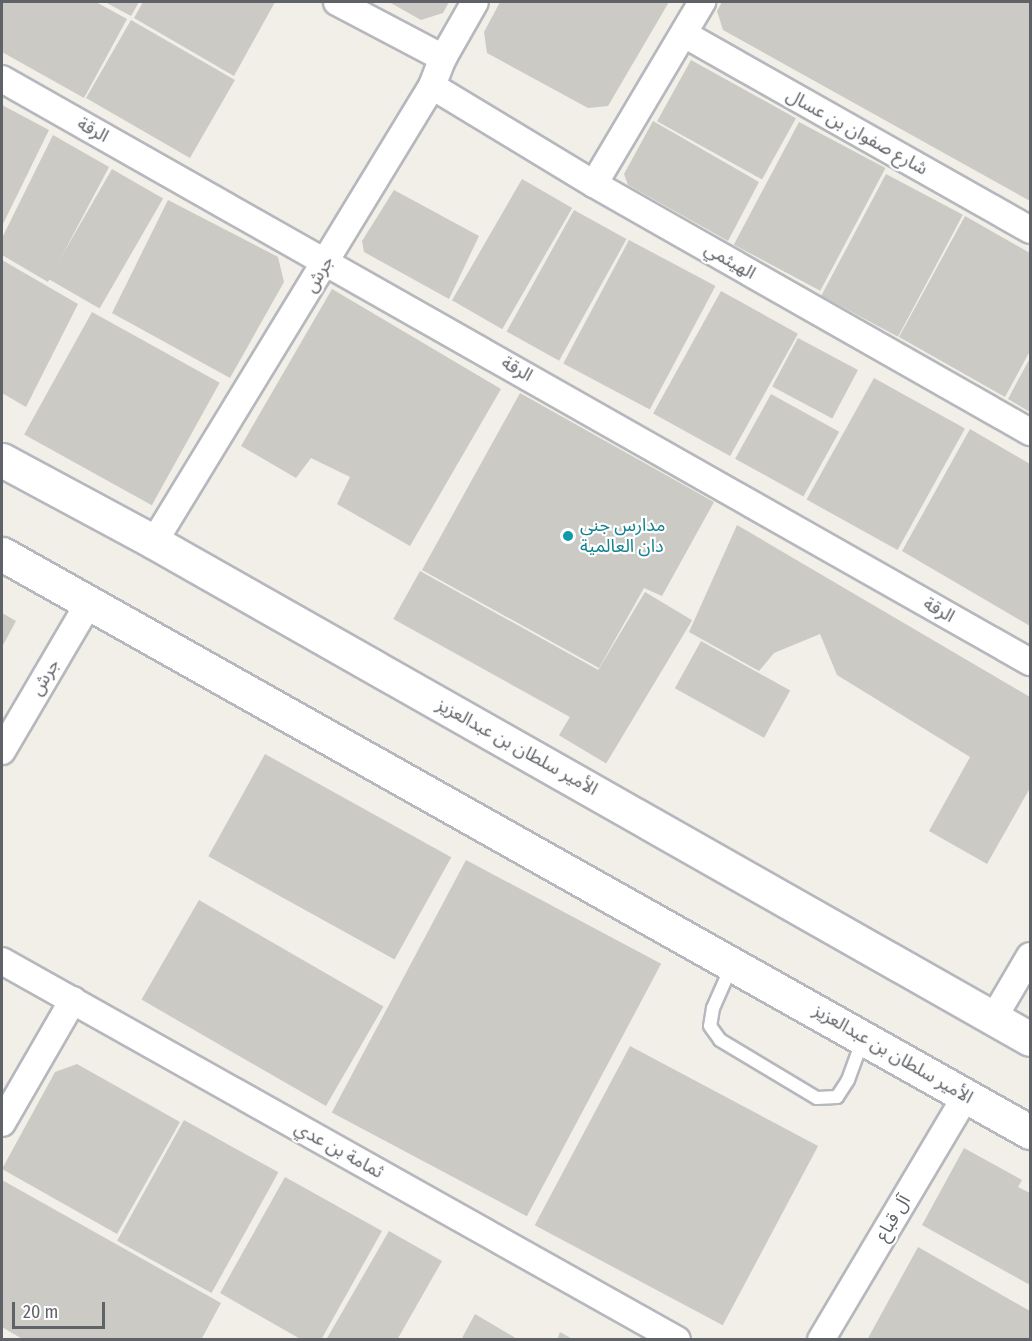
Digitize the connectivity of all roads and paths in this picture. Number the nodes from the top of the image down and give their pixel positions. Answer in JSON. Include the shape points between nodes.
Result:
{"nodes":[{"id":1,"x":337,"y":2,"type":"edge"},
{"id":2,"x":475,"y":2,"type":"edge"},
{"id":3,"x":702,"y":2,"type":"edge"},
{"id":4,"x":684,"y":34,"type":"junction"},
{"id":5,"x":443,"y":58,"type":"junction"},
{"id":6,"x":2,"y":79,"type":"edge"},
{"id":7,"x":432,"y":86,"type":"junction"},
{"id":8,"x":594,"y":184,"type":"junction"},
{"id":9,"x":1030,"y":230,"type":"edge"},
{"id":10,"x":327,"y":261,"type":"junction"},
{"id":11,"x":1030,"y":432,"type":"edge"},
{"id":12,"x":2,"y":460,"type":"edge"},
{"id":13,"x":154,"y":542,"type":"junction"},
{"id":14,"x":2,"y":554,"type":"edge"},
{"id":15,"x":89,"y":603,"type":"junction"},
{"id":16,"x":1030,"y":662,"type":"edge"},
{"id":17,"x":2,"y":751,"type":"edge"},
{"id":18,"x":1030,"y":956,"type":"edge"},
{"id":19,"x":2,"y":961,"type":"edge"},
{"id":20,"x":733,"y":964,"type":"junction"},
{"id":21,"x":74,"y":1000,"type":"junction"},
{"id":22,"x":993,"y":1019,"type":"junction"},
{"id":23,"x":864,"y":1037,"type":"junction"},
{"id":24,"x":1030,"y":1039,"type":"edge"},
{"id":25,"x":966,"y":1095,"type":"junction"},
{"id":26,"x":2,"y":1123,"type":"edge"},
{"id":27,"x":1030,"y":1132,"type":"edge"},
{"id":28,"x":677,"y":1340,"type":"edge"},
{"id":29,"x":821,"y":1340,"type":"edge"}],
"edges":[{"from":1,"to":5,"type":"street"},
{"from":2,"to":5,"type":"street","name":"جرش"},
{"from":3,"to":4,"type":"street"},
{"from":4,"to":8,"type":"street"},
{"from":4,"to":9,"type":"street","name":"شارع صفوان بن عسال"},
{"from":5,"to":7,"type":"street","name":"جرش"},
{"from":6,"to":10,"type":"street","name":"الرقة"},
{"from":7,"to":8,"type":"street","name":"الهيثمي"},
{"from":7,"to":10,"type":"street","name":"جرش"},
{"from":8,"to":11,"type":"street","name":"الهيثمي"},
{"from":10,"to":13,"type":"street","name":"جرش"},
{"from":10,"to":16,"type":"street","name":"الرقة"},
{"from":12,"to":13,"type":"street","name":"الأمير سلطان بن عبدالعزيز"},
{"from":13,"to":22,"type":"street","name":"الأمير سلطان بن عبدالعزيز"},
{"from":14,"to":15,"type":"street","name":"الأمير سلطان بن عبدالعزيز"},
{"from":15,"to":17,"type":"street","name":"جرش"},
{"from":15,"to":20,"type":"street","name":"الأمير سلطان بن عبدالعزيز"},
{"from":18,"to":22,"type":"street"},
{"from":19,"to":21,"type":"street","name":"ثمامة بن عدي"},
{"from":20,"to":23,"type":"street","name":"الأمير سلطان بن عبدالعزيز"},
{"from":20,"to":23,"type":"lane","via":[[713,1008],[710,1026],[720,1040],[817,1098],[837,1097],[848,1080]]},
{"from":21,"to":26,"type":"street"},
{"from":21,"to":28,"type":"street","name":"ثمامة بن عدي"},
{"from":22,"to":24,"type":"street","name":"الأمير سلطان بن عبدالعزيز"},
{"from":23,"to":25,"type":"street","name":"الأمير سلطان بن عبدالعزيز"},
{"from":25,"to":27,"type":"street","name":"الأمير سلطان بن عبدالعزيز"},
{"from":25,"to":29,"type":"street","name":"آل قباع"}]}
